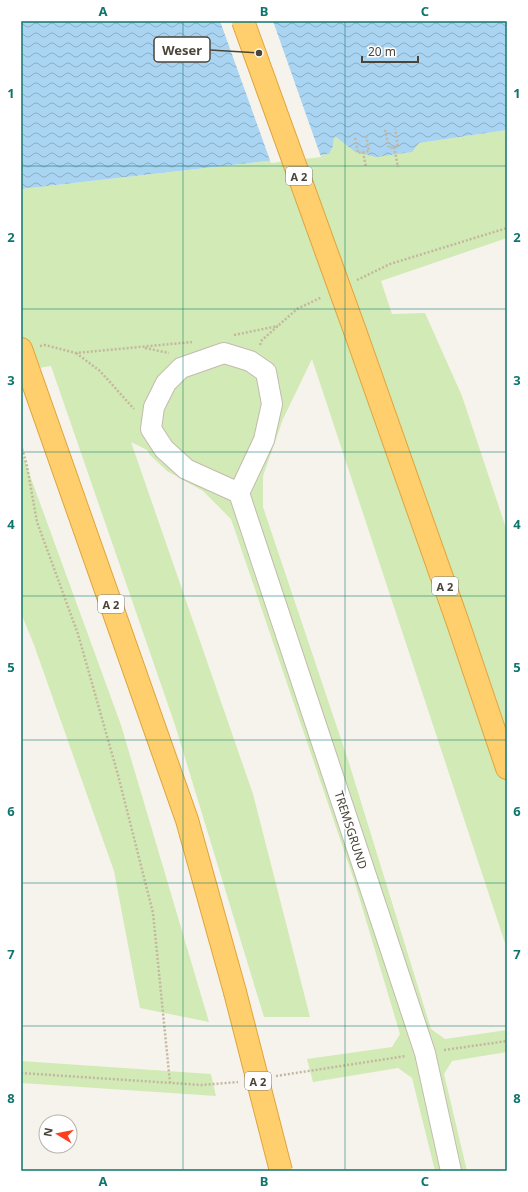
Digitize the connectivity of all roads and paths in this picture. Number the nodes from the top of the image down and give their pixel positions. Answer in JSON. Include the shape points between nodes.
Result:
{"nodes":[{"id":1,"x":243,"y":21,"type":"edge"},
{"id":2,"x":395,"y":129,"type":"dead end"},
{"id":3,"x":385,"y":130,"type":"dead end"},
{"id":4,"x":366,"y":135,"type":"dead end"},
{"id":5,"x":355,"y":138,"type":"dead end"},
{"id":6,"x":394,"y":147,"type":"junction"},
{"id":7,"x":363,"y":152,"type":"junction"},
{"id":8,"x":366,"y":167,"type":"dead end"},
{"id":9,"x":398,"y":167,"type":"dead end"},
{"id":10,"x":507,"y":228,"type":"edge"},
{"id":11,"x":352,"y":282,"type":"dead end"},
{"id":12,"x":325,"y":296,"type":"dead end"},
{"id":13,"x":27,"y":347,"type":"edge"},
{"id":14,"x":140,"y":348,"type":"dead end"},
{"id":15,"x":76,"y":353,"type":"junction"},
{"id":16,"x":250,"y":360,"type":"junction"},
{"id":17,"x":151,"y":429,"type":"junction"},
{"id":18,"x":21,"y":445,"type":"edge"},
{"id":19,"x":239,"y":493,"type":"junction"},
{"id":20,"x":507,"y":768,"type":"edge"},
{"id":21,"x":507,"y":1040,"type":"edge"},
{"id":22,"x":425,"y":1052,"type":"junction"},
{"id":23,"x":21,"y":1073,"type":"edge"},
{"id":24,"x":274,"y":1076,"type":"dead end"},
{"id":25,"x":243,"y":1081,"type":"dead end"},
{"id":26,"x":170,"y":1083,"type":"junction"},
{"id":27,"x":281,"y":1171,"type":"edge"},
{"id":28,"x":451,"y":1171,"type":"edge"}],
"edges":[{"from":1,"to":20,"type":"highway","number":"A 2","bridge":true,"via":[[355,331]]},
{"from":2,"to":6,"type":"path","via":[[398,146]]},
{"from":3,"to":6,"type":"path","via":[[389,148]]},
{"from":4,"to":7,"type":"path","via":[[369,151]]},
{"from":5,"to":7,"type":"path","via":[[358,153]]},
{"from":6,"to":9,"type":"path"},
{"from":7,"to":8,"type":"path"},
{"from":10,"to":11,"type":"path","via":[[390,264]]},
{"from":12,"to":16,"type":"path","via":[[297,309],[262,340]]},
{"from":13,"to":15,"type":"path","via":[[46,345]]},
{"from":13,"to":27,"type":"highway","number":"A 2","bridge":true,"via":[[35,388],[187,820]]},
{"from":14,"to":15,"type":"path","via":[[114,348]]},
{"from":15,"to":17,"type":"path","via":[[100,371]]},
{"from":16,"to":17,"type":"street","via":[[224,353],[181,368],[166,382],[154,407]]},
{"from":16,"to":19,"type":"street","via":[[266,372],[272,404],[264,440]]},
{"from":17,"to":19,"type":"street","via":[[164,449],[186,469]]},
{"from":18,"to":26,"type":"path","via":[[37,522],[78,634],[153,912]]},
{"from":19,"to":22,"type":"street","name":"TREMSGRUND"},
{"from":21,"to":22,"type":"path"},
{"from":22,"to":24,"type":"path"},
{"from":22,"to":28,"type":"street","name":"TREMSGRUND"},
{"from":23,"to":26,"type":"path"},
{"from":25,"to":26,"type":"path","via":[[202,1085]]}]}
